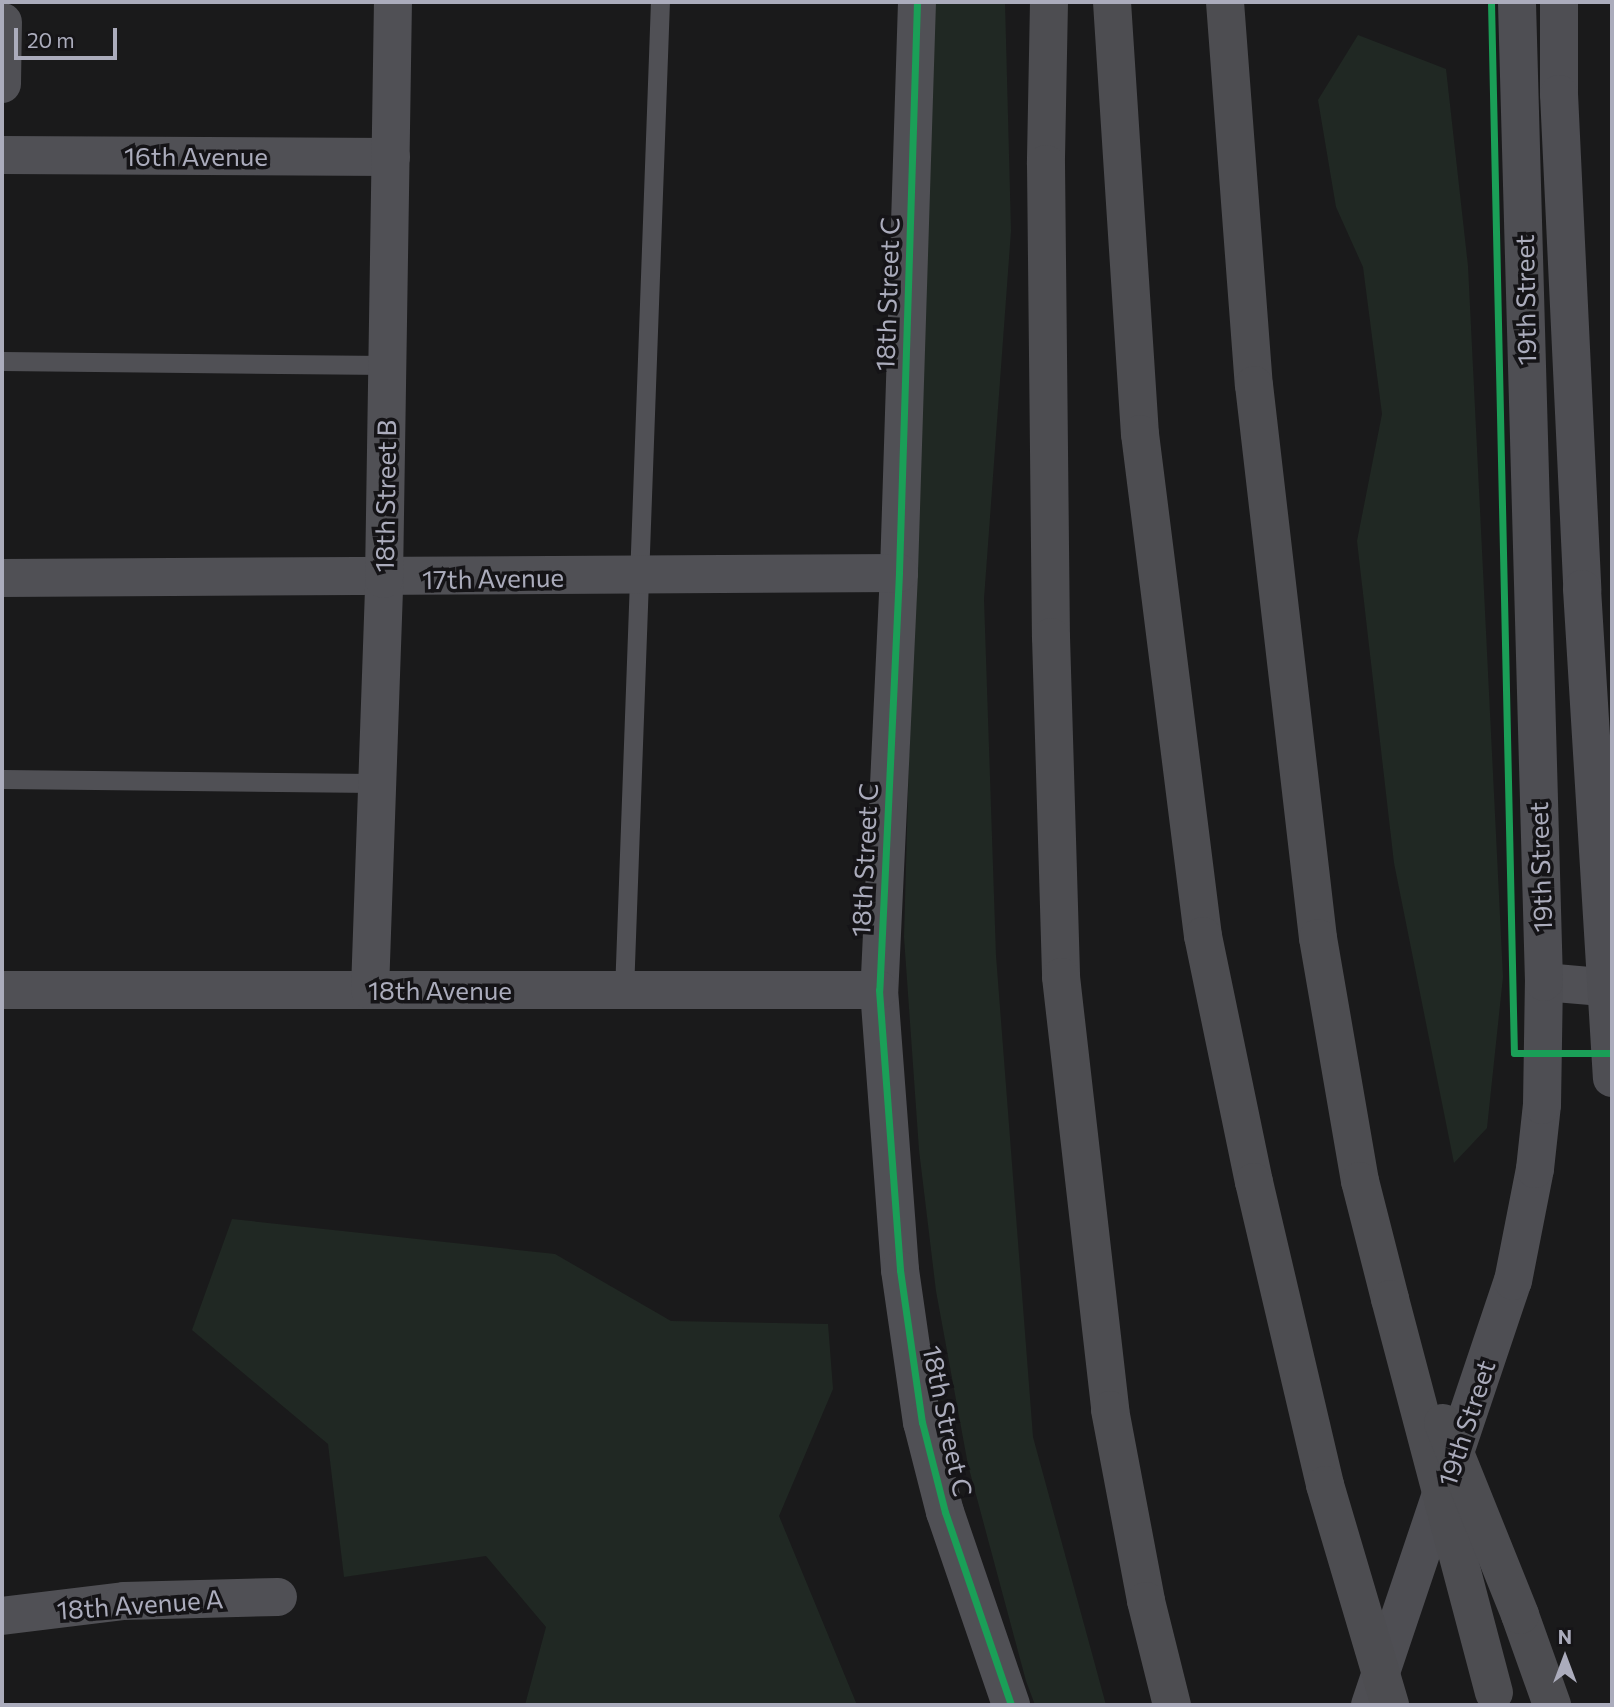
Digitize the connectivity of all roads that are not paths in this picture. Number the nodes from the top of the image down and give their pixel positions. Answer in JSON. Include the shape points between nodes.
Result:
{"nodes":[{"id":1,"x":393,"y":2,"type":"edge"},
{"id":2,"x":660,"y":2,"type":"edge"},
{"id":3,"x":917,"y":2,"type":"edge"},
{"id":4,"x":1049,"y":2,"type":"edge"},
{"id":5,"x":1112,"y":2,"type":"edge"},
{"id":6,"x":1225,"y":2,"type":"edge"},
{"id":7,"x":1517,"y":2,"type":"edge"},
{"id":8,"x":1559,"y":2,"type":"edge"},
{"id":9,"x":3,"y":22,"type":"edge"},
{"id":10,"x":2,"y":84,"type":"edge"},
{"id":11,"x":2,"y":155,"type":"edge"},
{"id":12,"x":391,"y":157,"type":"junction"},
{"id":13,"x":2,"y":361,"type":"edge"},
{"id":14,"x":387,"y":365,"type":"junction"},
{"id":15,"x":899,"y":573,"type":"junction"},
{"id":16,"x":640,"y":576,"type":"junction"},
{"id":17,"x":2,"y":578,"type":"edge"},
{"id":18,"x":384,"y":579,"type":"junction"},
{"id":19,"x":2,"y":779,"type":"edge"},
{"id":20,"x":374,"y":783,"type":"junction"},
{"id":21,"x":1544,"y":982,"type":"junction"},
{"id":22,"x":1608,"y":988,"type":"edge"},
{"id":23,"x":2,"y":990,"type":"edge"},
{"id":24,"x":370,"y":990,"type":"junction"},
{"id":25,"x":879,"y":990,"type":"junction"},
{"id":26,"x":624,"y":992,"type":"junction"},
{"id":27,"x":1612,"y":1078,"type":"edge"},
{"id":28,"x":1390,"y":1299,"type":"junction"},
{"id":29,"x":278,"y":1597,"type":"dead end"},
{"id":30,"x":2,"y":1616,"type":"edge"},
{"id":31,"x":1496,"y":1699,"type":"edge"},
{"id":32,"x":1011,"y":1705,"type":"edge"},
{"id":33,"x":1172,"y":1705,"type":"edge"},
{"id":34,"x":1370,"y":1705,"type":"edge"},
{"id":35,"x":1390,"y":1705,"type":"edge"},
{"id":36,"x":1552,"y":1705,"type":"edge"}],
"edges":[{"from":1,"to":12,"type":"street","name":"18th Street B"},
{"from":2,"to":16,"type":"lane"},
{"from":3,"to":15,"type":"street","name":"18th Street C"},
{"from":4,"to":33,"type":"highway","via":[[1046,164],[1051,637],[1061,977],[1110,1410],[1146,1601]]},
{"from":5,"to":35,"type":"highway","bridge":true,"via":[[1142,460],[1201,922],[1254,1182],[1325,1485]]},
{"from":6,"to":28,"type":"highway","via":[[1254,385],[1318,937],[1360,1181]]},
{"from":7,"to":21,"type":"main road","name":"19th Street"},
{"from":8,"to":22,"type":"main road","name":"19th Street","via":[[1582,589]]},
{"from":9,"to":10,"type":"street"},
{"from":11,"to":12,"type":"street","name":"16th Avenue"},
{"from":12,"to":14,"type":"street","name":"18th Street B"},
{"from":13,"to":14,"type":"lane"},
{"from":14,"to":18,"type":"street","name":"18th Street B"},
{"from":15,"to":16,"type":"street","name":"17th Avenue"},
{"from":15,"to":25,"type":"street","name":"18th Street C"},
{"from":16,"to":18,"type":"street","name":"17th Avenue"},
{"from":16,"to":26,"type":"lane"},
{"from":17,"to":18,"type":"street","name":"17th Avenue"},
{"from":18,"to":20,"type":"street","name":"18th Street B"},
{"from":19,"to":20,"type":"lane"},
{"from":20,"to":24,"type":"street","name":"18th Street B"},
{"from":21,"to":22,"type":"street"},
{"from":21,"to":34,"type":"main road","name":"19th Street","via":[[1542,1105],[1516,1268]]},
{"from":22,"to":27,"type":"main road","name":"19th Street"},
{"from":23,"to":24,"type":"street","name":"18th Avenue"},
{"from":24,"to":26,"type":"street","name":"18th Avenue"},
{"from":25,"to":26,"type":"street","name":"18th Avenue"},
{"from":25,"to":32,"type":"street","name":"18th Street C","via":[[900,1270],[922,1422],[954,1538]]},
{"from":28,"to":31,"type":"highway","bridge":true},
{"from":28,"to":36,"type":"highway","bridge":true,"via":[[1520,1615]]},
{"from":29,"to":30,"type":"street","name":"18th Avenue A","via":[[124,1601]]}]}
